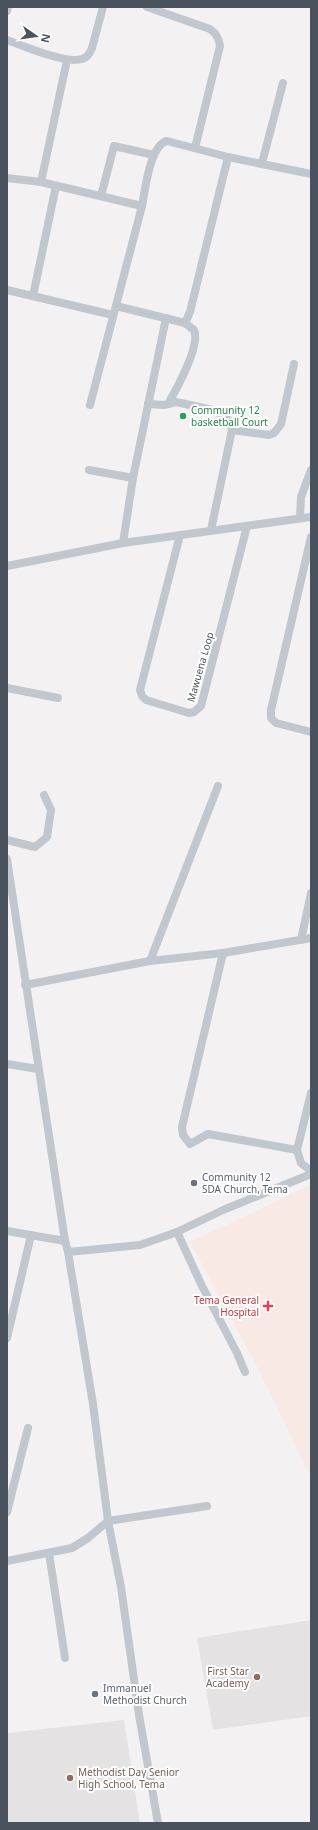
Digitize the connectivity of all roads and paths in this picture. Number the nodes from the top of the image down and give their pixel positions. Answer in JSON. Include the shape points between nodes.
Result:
{"nodes":[{"id":1,"x":8,"y":7,"type":"edge"},
{"id":2,"x":103,"y":7,"type":"edge"},
{"id":3,"x":147,"y":7,"type":"edge"},
{"id":4,"x":7,"y":11,"type":"edge"},
{"id":5,"x":7,"y":40,"type":"edge"},
{"id":6,"x":67,"y":60,"type":"junction"},
{"id":7,"x":283,"y":83,"type":"dead end"},
{"id":8,"x":195,"y":148,"type":"junction"},
{"id":9,"x":154,"y":155,"type":"junction"},
{"id":10,"x":228,"y":157,"type":"junction"},
{"id":11,"x":262,"y":163,"type":"junction"},
{"id":12,"x":311,"y":174,"type":"edge"},
{"id":13,"x":7,"y":178,"type":"edge"},
{"id":14,"x":40,"y":182,"type":"junction"},
{"id":15,"x":56,"y":186,"type":"junction"},
{"id":16,"x":101,"y":196,"type":"junction"},
{"id":17,"x":142,"y":206,"type":"junction"},
{"id":18,"x":7,"y":290,"type":"edge"},
{"id":19,"x":33,"y":296,"type":"junction"},
{"id":20,"x":116,"y":306,"type":"junction"},
{"id":21,"x":113,"y":315,"type":"junction"},
{"id":22,"x":166,"y":318,"type":"junction"},
{"id":23,"x":185,"y":323,"type":"junction"},
{"id":24,"x":294,"y":364,"type":"dead end"},
{"id":25,"x":90,"y":404,"type":"dead end"},
{"id":26,"x":148,"y":404,"type":"junction"},
{"id":27,"x":168,"y":404,"type":"junction"},
{"id":28,"x":232,"y":430,"type":"junction"},
{"id":29,"x":89,"y":470,"type":"dead end"},
{"id":30,"x":311,"y":470,"type":"edge"},
{"id":31,"x":133,"y":478,"type":"junction"},
{"id":32,"x":311,"y":517,"type":"edge"},
{"id":33,"x":300,"y":518,"type":"junction"},
{"id":34,"x":247,"y":526,"type":"junction"},
{"id":35,"x":211,"y":530,"type":"junction"},
{"id":36,"x":180,"y":535,"type":"junction"},
{"id":37,"x":311,"y":537,"type":"edge"},
{"id":38,"x":123,"y":543,"type":"junction"},
{"id":39,"x":7,"y":566,"type":"edge"},
{"id":40,"x":7,"y":688,"type":"edge"},
{"id":41,"x":58,"y":698,"type":"dead end"},
{"id":42,"x":311,"y":732,"type":"edge"},
{"id":43,"x":218,"y":786,"type":"dead end"},
{"id":44,"x":44,"y":795,"type":"dead end"},
{"id":45,"x":7,"y":840,"type":"edge"},
{"id":46,"x":7,"y":859,"type":"edge"},
{"id":47,"x":311,"y":893,"type":"edge"},
{"id":48,"x":311,"y":938,"type":"edge"},
{"id":49,"x":301,"y":940,"type":"junction"},
{"id":50,"x":222,"y":953,"type":"junction"},
{"id":51,"x":150,"y":961,"type":"junction"},
{"id":52,"x":25,"y":985,"type":"junction"},
{"id":53,"x":7,"y":1064,"type":"edge"},
{"id":54,"x":38,"y":1069,"type":"junction"},
{"id":55,"x":311,"y":1093,"type":"edge"},
{"id":56,"x":297,"y":1150,"type":"junction"},
{"id":57,"x":311,"y":1173,"type":"edge"},
{"id":58,"x":7,"y":1231,"type":"edge"},
{"id":59,"x":177,"y":1232,"type":"junction"},
{"id":60,"x":31,"y":1235,"type":"junction"},
{"id":61,"x":65,"y":1241,"type":"junction"},
{"id":62,"x":68,"y":1252,"type":"junction"},
{"id":63,"x":7,"y":1338,"type":"edge"},
{"id":64,"x":245,"y":1372,"type":"dead end"},
{"id":65,"x":28,"y":1428,"type":"dead end"},
{"id":66,"x":207,"y":1506,"type":"dead end"},
{"id":67,"x":7,"y":1512,"type":"edge"},
{"id":68,"x":108,"y":1521,"type":"junction"},
{"id":69,"x":49,"y":1553,"type":"junction"},
{"id":70,"x":7,"y":1561,"type":"edge"},
{"id":71,"x":65,"y":1658,"type":"dead end"},
{"id":72,"x":158,"y":1823,"type":"edge"}],
"edges":[{"from":1,"to":4,"type":"street"},
{"from":2,"to":6,"type":"street","via":[[89,54],[84,59]]},
{"from":3,"to":8,"type":"street","via":[[210,29],[219,40],[220,46]]},
{"from":5,"to":6,"type":"street"},
{"from":6,"to":14,"type":"street"},
{"from":7,"to":11,"type":"street"},
{"from":8,"to":9,"type":"street","via":[[168,142],[159,146]]},
{"from":8,"to":10,"type":"street"},
{"from":9,"to":16,"type":"street","via":[[114,146]]},
{"from":9,"to":17,"type":"street"},
{"from":10,"to":11,"type":"street"},
{"from":10,"to":23,"type":"street","via":[[190,312]]},
{"from":11,"to":12,"type":"street"},
{"from":13,"to":14,"type":"street"},
{"from":14,"to":15,"type":"street"},
{"from":15,"to":16,"type":"street"},
{"from":15,"to":19,"type":"street"},
{"from":16,"to":17,"type":"street"},
{"from":17,"to":20,"type":"street"},
{"from":18,"to":19,"type":"street"},
{"from":19,"to":21,"type":"street"},
{"from":20,"to":21,"type":"street"},
{"from":20,"to":22,"type":"street"},
{"from":21,"to":25,"type":"street"},
{"from":22,"to":23,"type":"street"},
{"from":22,"to":26,"type":"street"},
{"from":23,"to":27,"type":"street","via":[[194,330],[195,338],[187,369]]},
{"from":24,"to":28,"type":"street","via":[[278,429],[269,435]]},
{"from":26,"to":27,"type":"street"},
{"from":26,"to":31,"type":"street"},
{"from":27,"to":28,"type":"street","via":[[184,403],[213,410],[225,416]]},
{"from":28,"to":35,"type":"street"},
{"from":29,"to":31,"type":"street"},
{"from":30,"to":33,"type":"street","via":[[301,497]]},
{"from":31,"to":38,"type":"street"},
{"from":32,"to":33,"type":"street"},
{"from":33,"to":34,"type":"street"},
{"from":34,"to":35,"type":"street"},
{"from":34,"to":36,"type":"street","name":"Mawuena Loop","via":[[201,706],[194,712],[146,700],[140,690]]},
{"from":35,"to":36,"type":"street"},
{"from":36,"to":38,"type":"street"},
{"from":37,"to":42,"type":"street","via":[[271,710],[271,718],[276,723]]},
{"from":38,"to":39,"type":"street"},
{"from":40,"to":41,"type":"street"},
{"from":43,"to":51,"type":"street"},
{"from":44,"to":45,"type":"street","via":[[50,810],[47,837],[35,847]]},
{"from":46,"to":52,"type":"street"},
{"from":47,"to":49,"type":"street"},
{"from":48,"to":49,"type":"street"},
{"from":49,"to":50,"type":"street"},
{"from":50,"to":51,"type":"street"},
{"from":50,"to":56,"type":"street","via":[[182,1127],[183,1135],[190,1144],[208,1134]]},
{"from":51,"to":52,"type":"street"},
{"from":52,"to":54,"type":"street"},
{"from":53,"to":54,"type":"street"},
{"from":54,"to":61,"type":"street"},
{"from":55,"to":56,"type":"street"},
{"from":56,"to":57,"type":"street","via":[[301,1163]]},
{"from":57,"to":59,"type":"street"},
{"from":58,"to":60,"type":"street"},
{"from":59,"to":62,"type":"street","via":[[140,1245]]},
{"from":59,"to":64,"type":"street"},
{"from":60,"to":61,"type":"street"},
{"from":60,"to":63,"type":"street"},
{"from":61,"to":62,"type":"street"},
{"from":62,"to":68,"type":"street","via":[[93,1404]]},
{"from":65,"to":67,"type":"street"},
{"from":66,"to":68,"type":"street"},
{"from":68,"to":69,"type":"street","via":[[72,1548]]},
{"from":68,"to":72,"type":"street","via":[[121,1587],[139,1715]]},
{"from":69,"to":70,"type":"street"},
{"from":69,"to":71,"type":"street"}]}
